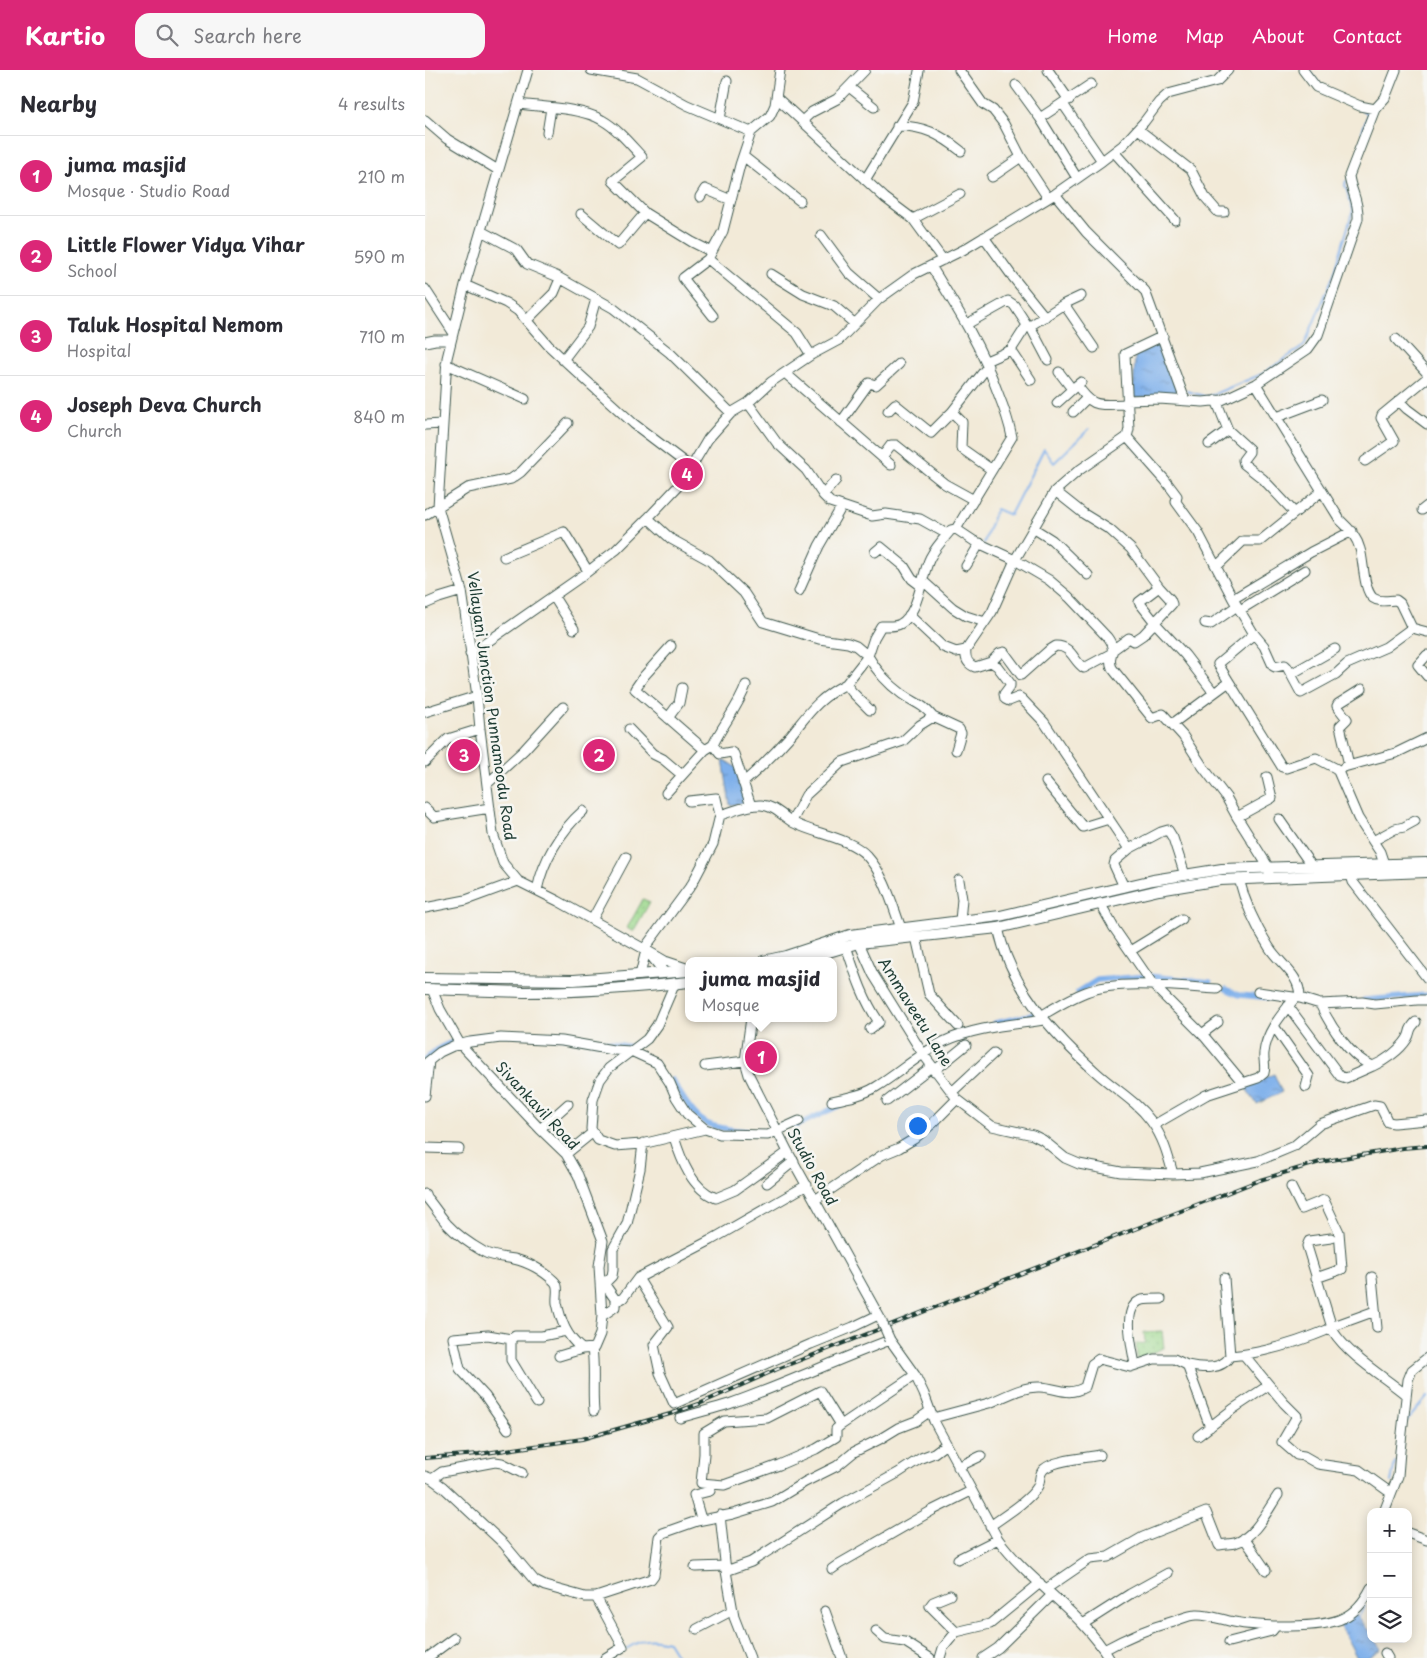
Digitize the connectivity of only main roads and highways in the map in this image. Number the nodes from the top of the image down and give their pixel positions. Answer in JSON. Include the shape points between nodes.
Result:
{"nodes":[{"id":1,"x":1427,"y":863,"type":"edge"},
{"id":2,"x":1427,"y":872,"type":"edge"},
{"id":3,"x":1269,"y":873,"type":"junction"},
{"id":4,"x":781,"y":957,"type":"edge"},
{"id":5,"x":811,"y":957,"type":"edge"},
{"id":6,"x":685,"y":970,"type":"edge"},
{"id":7,"x":664,"y":972,"type":"junction"},
{"id":8,"x":425,"y":977,"type":"edge"},
{"id":9,"x":685,"y":982,"type":"edge"},
{"id":10,"x":670,"y":984,"type":"junction"},
{"id":11,"x":429,"y":989,"type":"edge"}],
"edges":[{"from":1,"to":3,"type":"main road","via":[[1311,865]]},
{"from":2,"to":3,"type":"main road","via":[[1351,875]]},
{"from":3,"to":4,"type":"main road","via":[[1222,870],[1185,875],[1000,916],[850,935]]},
{"from":3,"to":5,"type":"main road","via":[[1159,890],[998,928],[859,943]]},
{"from":6,"to":7,"type":"main road"},
{"from":7,"to":8,"type":"main road","via":[[574,980]]},
{"from":7,"to":10,"type":"main road"},
{"from":9,"to":10,"type":"main road"},
{"from":10,"to":11,"type":"main road","via":[[535,991]]}]}
